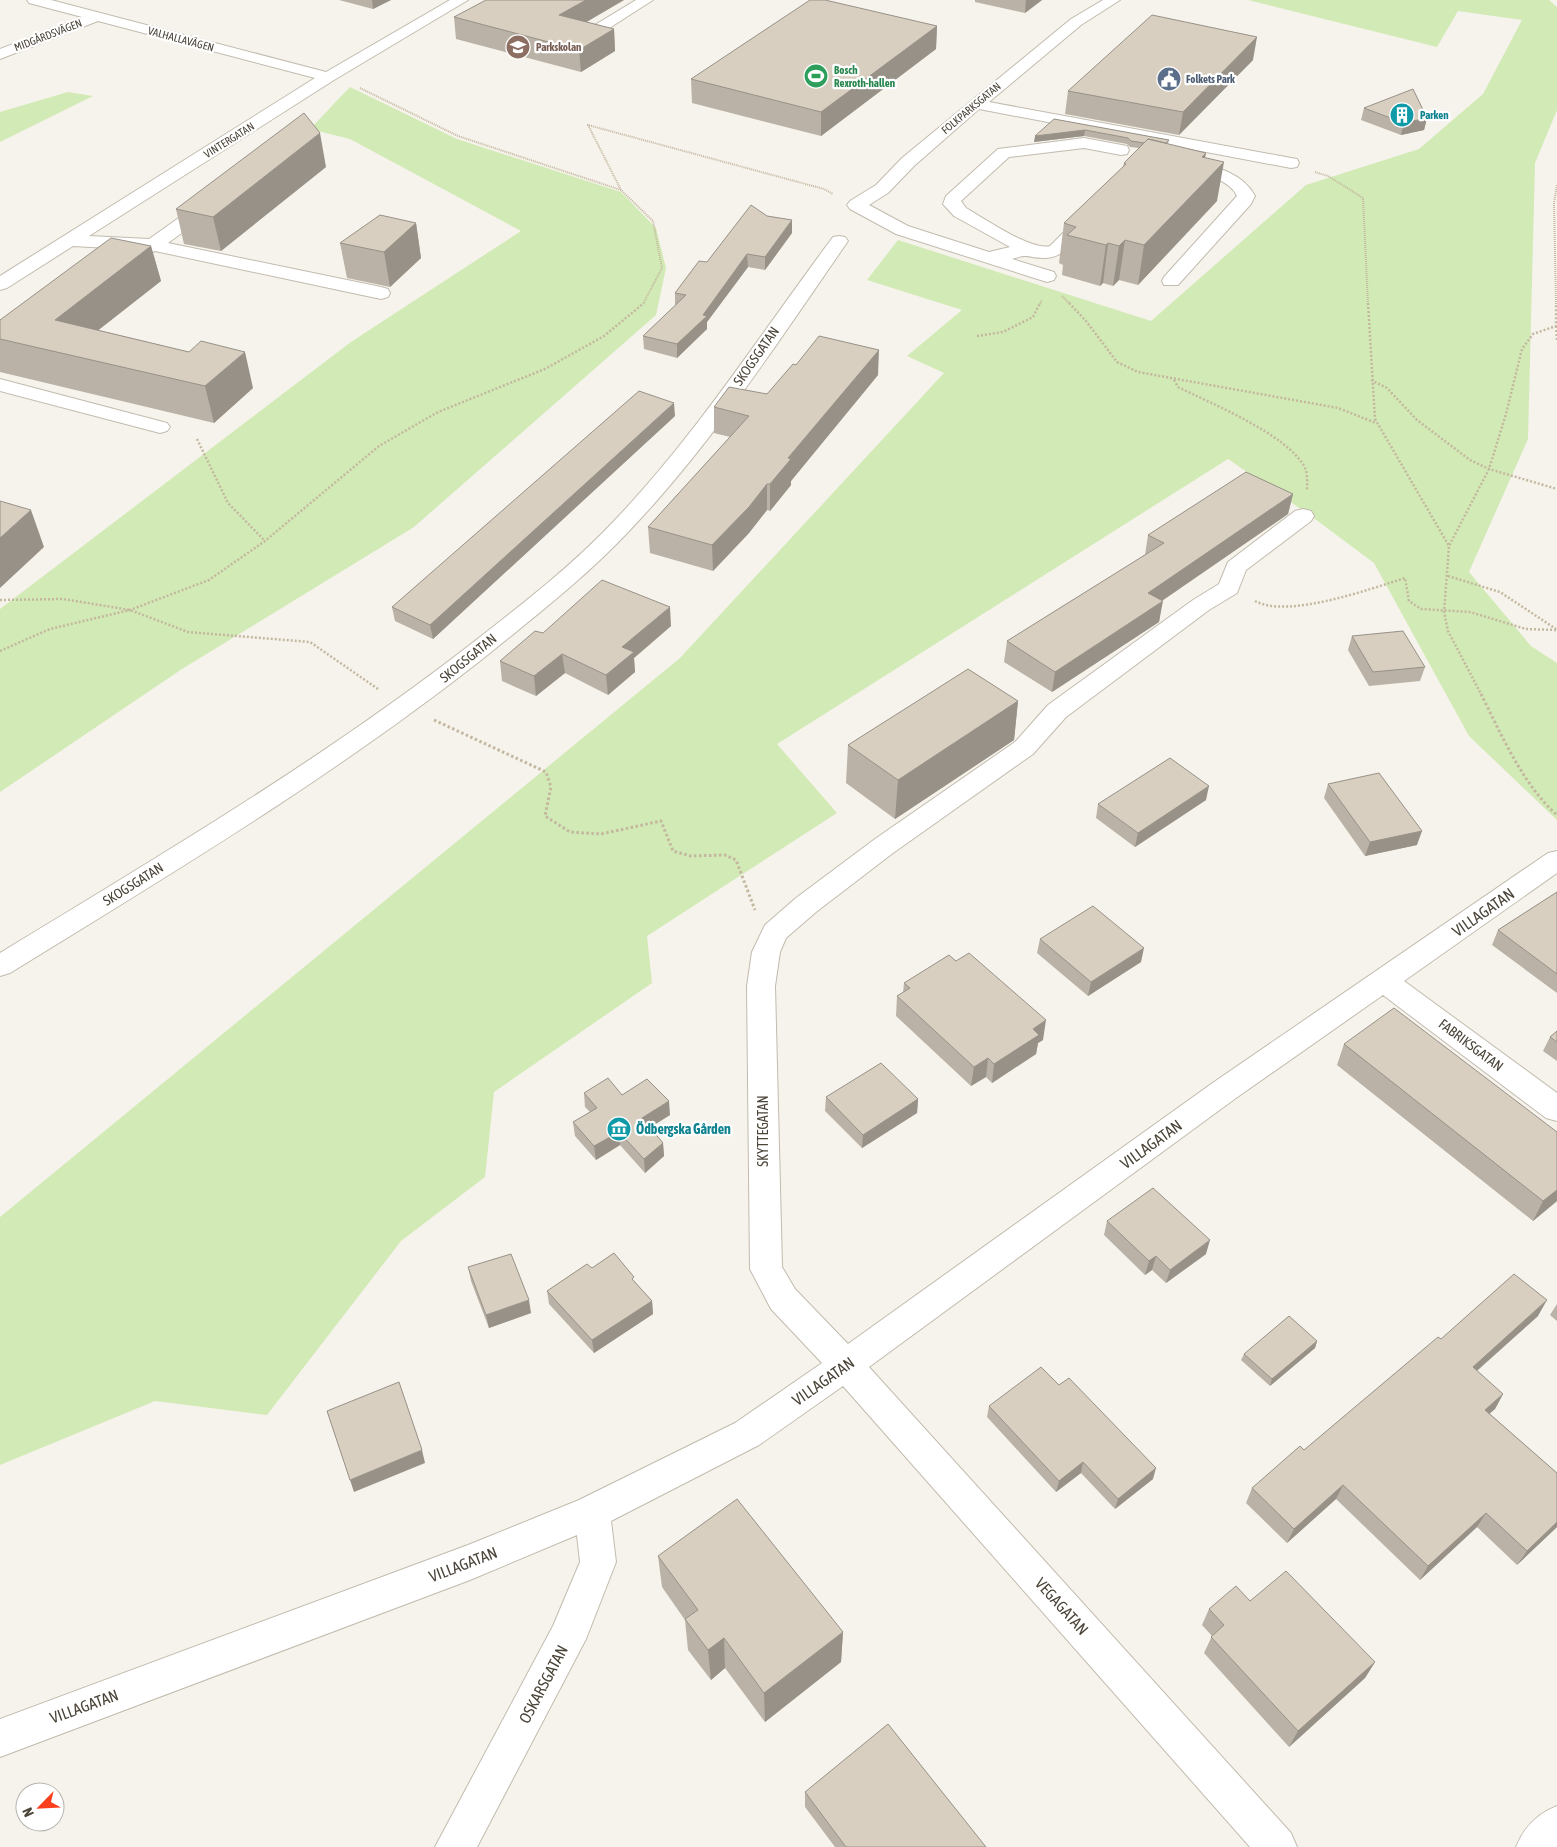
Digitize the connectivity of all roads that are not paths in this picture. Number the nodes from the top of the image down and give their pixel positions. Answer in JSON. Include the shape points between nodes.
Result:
{"nodes":[{"id":1,"x":34,"y":0,"type":"edge"},
{"id":2,"x":461,"y":0,"type":"edge"},
{"id":3,"x":646,"y":0,"type":"edge"},
{"id":4,"x":1113,"y":0,"type":"edge"},
{"id":5,"x":95,"y":17,"type":"junction"},
{"id":6,"x":595,"y":31,"type":"edge"},
{"id":7,"x":0,"y":54,"type":"edge"},
{"id":8,"x":328,"y":78,"type":"junction"},
{"id":9,"x":976,"y":104,"type":"junction"},
{"id":10,"x":1134,"y":153,"type":"edge"},
{"id":11,"x":1167,"y":159,"type":"edge"},
{"id":12,"x":1291,"y":163,"type":"road end"},
{"id":13,"x":222,"y":195,"type":"edge"},
{"id":14,"x":1104,"y":203,"type":"edge"},
{"id":15,"x":69,"y":240,"type":"junction"},
{"id":16,"x":839,"y":241,"type":"dead end"},
{"id":17,"x":153,"y":245,"type":"junction"},
{"id":18,"x":1024,"y":248,"type":"junction"},
{"id":19,"x":984,"y":256,"type":"junction"},
{"id":20,"x":102,"y":274,"type":"edge"},
{"id":21,"x":1048,"y":280,"type":"road end"},
{"id":22,"x":1171,"y":281,"type":"dead end"},
{"id":23,"x":0,"y":284,"type":"edge"},
{"id":24,"x":381,"y":293,"type":"edge"},
{"id":25,"x":0,"y":385,"type":"edge"},
{"id":26,"x":160,"y":427,"type":"dead end"},
{"id":27,"x":1303,"y":516,"type":"road end"},
{"id":28,"x":1557,"y":860,"type":"edge"},
{"id":29,"x":0,"y":966,"type":"edge"},
{"id":30,"x":1384,"y":981,"type":"junction"},
{"id":31,"x":1557,"y":1110,"type":"edge"},
{"id":32,"x":846,"y":1365,"type":"junction"},
{"id":33,"x":592,"y":1512,"type":"junction"},
{"id":34,"x":0,"y":1738,"type":"edge"},
{"id":35,"x":1557,"y":1826,"type":"edge"},
{"id":36,"x":455,"y":1847,"type":"edge"},
{"id":37,"x":1277,"y":1847,"type":"edge"},
{"id":38,"x":1536,"y":1847,"type":"edge"}],
"edges":[{"from":1,"to":5,"type":"street","name":"VALHALLAVÄGEN"},
{"from":2,"to":8,"type":"street","name":"VINTERGATAN"},
{"from":3,"to":6,"type":"street"},
{"from":4,"to":9,"type":"street","name":"FOLKPARKSGATAN","via":[[1076,22]]},
{"from":5,"to":7,"type":"street","name":"MIDGÅRDSVÄGEN"},
{"from":5,"to":8,"type":"street","name":"VALHALLAVÄGEN"},
{"from":8,"to":15,"type":"street","name":"VINTERGATAN"},
{"from":9,"to":12,"type":"street"},
{"from":9,"to":19,"type":"street","name":"FOLKPARKSGATAN","via":[[882,188],[856,205],[902,230]]},
{"from":10,"to":18,"type":"street","via":[[1084,143],[999,154],[952,200],[952,204],[960,212]]},
{"from":11,"to":22,"type":"street","via":[[1232,180],[1242,186],[1246,196]]},
{"from":13,"to":17,"type":"street"},
{"from":14,"to":18,"type":"street","via":[[1056,250],[1044,253]]},
{"from":15,"to":17,"type":"street"},
{"from":15,"to":23,"type":"street","name":"VINTERGATAN"},
{"from":16,"to":29,"type":"street","name":"SKOGSGATAN","via":[[718,411],[623,524],[559,584],[407,706],[254,809]]},
{"from":17,"to":20,"type":"street","via":[[133,253]]},
{"from":17,"to":24,"type":"street"},
{"from":18,"to":19,"type":"street","via":[[1007,255]]},
{"from":19,"to":21,"type":"street"},
{"from":25,"to":26,"type":"street"},
{"from":27,"to":32,"type":"street","name":"SKYTTEGATAN","via":[[1236,567],[1230,588],[1201,605],[1057,711],[1024,748],[823,892],[775,932],[766,952],[762,986],[766,1268],[783,1299]]},
{"from":28,"to":30,"type":"street","name":"VILLAGATAN"},
{"from":30,"to":31,"type":"street","name":"FABRIKSGATAN"},
{"from":30,"to":32,"type":"street","name":"VILLAGATAN","via":[[1225,1090]]},
{"from":32,"to":33,"type":"street","name":"VILLAGATAN","via":[[747,1434]]},
{"from":32,"to":37,"type":"street","name":"VEGAGATAN"},
{"from":33,"to":34,"type":"street","name":"VILLAGATAN","via":[[470,1562]]},
{"from":33,"to":36,"type":"street","name":"OSKARSGATAN","via":[[598,1562],[567,1639]]},
{"from":35,"to":38,"type":"street"}]}
